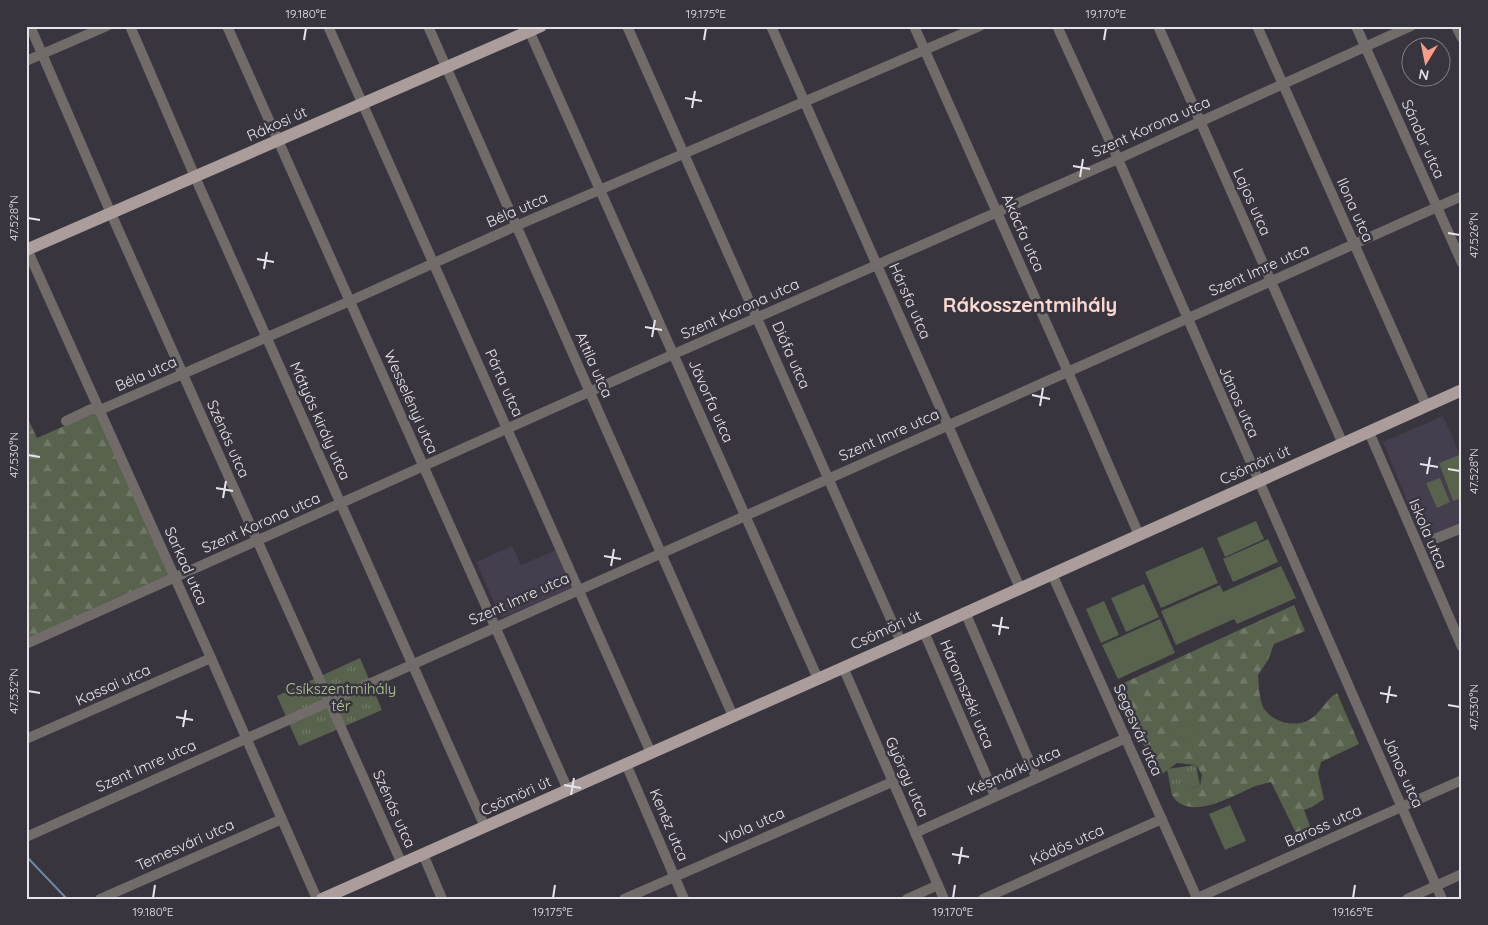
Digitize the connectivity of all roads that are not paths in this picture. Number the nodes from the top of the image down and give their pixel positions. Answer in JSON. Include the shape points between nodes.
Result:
{"nodes":[{"id":1,"x":30,"y":26,"type":"edge"},
{"id":2,"x":107,"y":26,"type":"edge"},
{"id":3,"x":130,"y":26,"type":"edge"},
{"id":4,"x":227,"y":26,"type":"edge"},
{"id":5,"x":328,"y":26,"type":"edge"},
{"id":6,"x":428,"y":26,"type":"edge"},
{"id":7,"x":628,"y":26,"type":"edge"},
{"id":8,"x":771,"y":26,"type":"edge"},
{"id":9,"x":914,"y":26,"type":"edge"},
{"id":10,"x":980,"y":26,"type":"edge"},
{"id":11,"x":1058,"y":26,"type":"edge"},
{"id":12,"x":1158,"y":26,"type":"edge"},
{"id":13,"x":1257,"y":26,"type":"edge"},
{"id":14,"x":1356,"y":26,"type":"edge"},
{"id":15,"x":1411,"y":26,"type":"edge"},
{"id":16,"x":1456,"y":26,"type":"edge"},
{"id":17,"x":532,"y":28,"type":"edge"},
{"id":18,"x":1462,"y":38,"type":"edge"},
{"id":19,"x":1365,"y":47,"type":"junction"},
{"id":20,"x":925,"y":50,"type":"junction"},
{"id":21,"x":42,"y":54,"type":"junction"},
{"id":22,"x":26,"y":61,"type":"edge"},
{"id":23,"x":446,"y":68,"type":"junction"},
{"id":24,"x":1281,"y":84,"type":"junction"},
{"id":25,"x":804,"y":102,"type":"junction"},
{"id":26,"x":363,"y":104,"type":"junction"},
{"id":27,"x":1201,"y":121,"type":"junction"},
{"id":28,"x":278,"y":141,"type":"junction"},
{"id":29,"x":685,"y":154,"type":"junction"},
{"id":30,"x":1118,"y":159,"type":"junction"},
{"id":31,"x":195,"y":177,"type":"junction"},
{"id":32,"x":600,"y":190,"type":"junction"},
{"id":33,"x":1462,"y":196,"type":"edge"},
{"id":34,"x":1437,"y":207,"type":"junction"},
{"id":35,"x":997,"y":211,"type":"junction"},
{"id":36,"x":111,"y":213,"type":"junction"},
{"id":37,"x":516,"y":226,"type":"junction"},
{"id":38,"x":1354,"y":244,"type":"junction"},
{"id":39,"x":27,"y":249,"type":"edge"},
{"id":40,"x":433,"y":263,"type":"junction"},
{"id":41,"x":1462,"y":263,"type":"edge"},
{"id":42,"x":877,"y":265,"type":"junction"},
{"id":43,"x":1270,"y":281,"type":"junction"},
{"id":44,"x":350,"y":301,"type":"junction"},
{"id":45,"x":758,"y":318,"type":"junction"},
{"id":46,"x":1186,"y":318,"type":"junction"},
{"id":47,"x":266,"y":336,"type":"junction"},
{"id":48,"x":674,"y":354,"type":"junction"},
{"id":49,"x":1068,"y":372,"type":"junction"},
{"id":50,"x":183,"y":374,"type":"junction"},
{"id":51,"x":1462,"y":390,"type":"edge"},
{"id":52,"x":590,"y":392,"type":"junction"},
{"id":53,"x":1426,"y":405,"type":"junction"},
{"id":54,"x":100,"y":410,"type":"junction"},
{"id":55,"x":66,"y":421,"type":"dead end"},
{"id":56,"x":948,"y":426,"type":"junction"},
{"id":57,"x":507,"y":428,"type":"junction"},
{"id":58,"x":1369,"y":432,"type":"junction"},
{"id":59,"x":1343,"y":444,"type":"junction"},
{"id":60,"x":423,"y":466,"type":"junction"},
{"id":61,"x":829,"y":478,"type":"junction"},
{"id":62,"x":1258,"y":481,"type":"junction"},
{"id":63,"x":340,"y":504,"type":"junction"},
{"id":64,"x":746,"y":516,"type":"junction"},
{"id":65,"x":1462,"y":528,"type":"edge"},
{"id":66,"x":1139,"y":535,"type":"junction"},
{"id":67,"x":1436,"y":538,"type":"dead end"},
{"id":68,"x":258,"y":541,"type":"junction"},
{"id":69,"x":662,"y":552,"type":"junction"},
{"id":70,"x":1052,"y":574,"type":"junction"},
{"id":71,"x":174,"y":577,"type":"junction"},
{"id":72,"x":1020,"y":588,"type":"junction"},
{"id":73,"x":578,"y":589,"type":"junction"},
{"id":74,"x":965,"y":612,"type":"junction"},
{"id":75,"x":495,"y":627,"type":"junction"},
{"id":76,"x":924,"y":632,"type":"junction"},
{"id":77,"x":901,"y":642,"type":"junction"},
{"id":78,"x":26,"y":644,"type":"edge"},
{"id":79,"x":1462,"y":647,"type":"edge"},
{"id":80,"x":211,"y":658,"type":"junction"},
{"id":81,"x":412,"y":664,"type":"junction"},
{"id":82,"x":843,"y":668,"type":"junction"},
{"id":83,"x":818,"y":678,"type":"junction"},
{"id":84,"x":328,"y":700,"type":"junction"},
{"id":85,"x":733,"y":716,"type":"junction"},
{"id":86,"x":246,"y":738,"type":"junction"},
{"id":87,"x":1126,"y":738,"type":"junction"},
{"id":88,"x":26,"y":739,"type":"edge"},
{"id":89,"x":651,"y":753,"type":"junction"},
{"id":90,"x":626,"y":764,"type":"junction"},
{"id":91,"x":1036,"y":777,"type":"junction"},
{"id":92,"x":1462,"y":780,"type":"edge"},
{"id":93,"x":892,"y":782,"type":"junction"},
{"id":94,"x":568,"y":790,"type":"junction"},
{"id":95,"x":995,"y":796,"type":"junction"},
{"id":96,"x":1402,"y":807,"type":"junction"},
{"id":97,"x":282,"y":819,"type":"junction"},
{"id":98,"x":1162,"y":819,"type":"junction"},
{"id":99,"x":485,"y":827,"type":"junction"},
{"id":100,"x":915,"y":833,"type":"junction"},
{"id":101,"x":26,"y":837,"type":"edge"},
{"id":102,"x":423,"y":854,"type":"junction"},
{"id":103,"x":402,"y":864,"type":"junction"},
{"id":104,"x":1462,"y":874,"type":"edge"},
{"id":105,"x":674,"y":876,"type":"junction"},
{"id":106,"x":938,"y":885,"type":"junction"},
{"id":107,"x":1436,"y":885,"type":"junction"},
{"id":108,"x":1196,"y":898,"type":"edge"},
{"id":109,"x":100,"y":899,"type":"edge"},
{"id":110,"x":317,"y":899,"type":"edge"},
{"id":111,"x":322,"y":899,"type":"edge"},
{"id":112,"x":442,"y":899,"type":"edge"},
{"id":113,"x":624,"y":899,"type":"edge"},
{"id":114,"x":684,"y":899,"type":"edge"},
{"id":115,"x":908,"y":899,"type":"edge"},
{"id":116,"x":944,"y":899,"type":"edge"},
{"id":117,"x":983,"y":899,"type":"edge"},
{"id":118,"x":1406,"y":899,"type":"edge"},
{"id":119,"x":1442,"y":899,"type":"edge"}],
"edges":[{"from":1,"to":21,"type":"street","name":"Szénás utca"},
{"from":2,"to":21,"type":"street"},
{"from":3,"to":31,"type":"street","name":"Mátyás király utca"},
{"from":4,"to":28,"type":"street","name":"Wesselényi utca"},
{"from":5,"to":26,"type":"street","name":"Párta utca"},
{"from":6,"to":23,"type":"street","name":"Attila utca"},
{"from":7,"to":29,"type":"street","name":"Diófa utca"},
{"from":8,"to":25,"type":"street","name":"Hársfa utca"},
{"from":9,"to":20,"type":"street","name":"Akácfa utca"},
{"from":10,"to":20,"type":"street","name":"Béla utca"},
{"from":11,"to":30,"type":"street","name":"János utca"},
{"from":12,"to":27,"type":"street","name":"Lajos utca"},
{"from":13,"to":24,"type":"street","name":"Ilona utca"},
{"from":14,"to":19,"type":"street","name":"Sándor utca"},
{"from":15,"to":19,"type":"street","name":"Szent Korona utca"},
{"from":16,"to":18,"type":"street"},
{"from":17,"to":23,"type":"main road","name":"Rákosi út"},
{"from":17,"to":32,"type":"street","name":"Jávorfa utca"},
{"from":19,"to":24,"type":"street","name":"Szent Korona utca"},
{"from":19,"to":34,"type":"street","name":"Sándor utca"},
{"from":20,"to":25,"type":"street","name":"Béla utca"},
{"from":20,"to":35,"type":"street","name":"Akácfa utca"},
{"from":21,"to":22,"type":"street"},
{"from":21,"to":36,"type":"street","name":"Szénás utca"},
{"from":23,"to":26,"type":"main road","name":"Rákosi út"},
{"from":23,"to":37,"type":"street","name":"Attila utca"},
{"from":24,"to":27,"type":"street","name":"Szent Korona utca"},
{"from":24,"to":38,"type":"street","name":"Ilona utca"},
{"from":25,"to":29,"type":"street","name":"Béla utca"},
{"from":25,"to":42,"type":"street","name":"Hársfa utca"},
{"from":26,"to":28,"type":"main road","name":"Rákosi út"},
{"from":26,"to":40,"type":"street","name":"Párta utca"},
{"from":27,"to":30,"type":"street","name":"Szent Korona utca"},
{"from":27,"to":43,"type":"street","name":"Lajos utca"},
{"from":28,"to":31,"type":"main road","name":"Rákosi út"},
{"from":28,"to":44,"type":"street","name":"Wesselényi utca"},
{"from":29,"to":32,"type":"street","name":"Béla utca"},
{"from":29,"to":45,"type":"street","name":"Diófa utca"},
{"from":30,"to":35,"type":"street","name":"Szent Korona utca"},
{"from":30,"to":46,"type":"street","name":"János utca"},
{"from":31,"to":36,"type":"main road","name":"Rákosi út"},
{"from":31,"to":47,"type":"street","name":"Mátyás király utca"},
{"from":32,"to":37,"type":"street","name":"Béla utca"},
{"from":32,"to":48,"type":"street","name":"Jávorfa utca"},
{"from":33,"to":34,"type":"street","name":"Szent Imre utca"},
{"from":34,"to":38,"type":"street","name":"Szent Imre utca"},
{"from":34,"to":41,"type":"street","name":"Sándor utca"},
{"from":35,"to":42,"type":"street","name":"Szent Korona utca"},
{"from":35,"to":49,"type":"street","name":"Akácfa utca"},
{"from":36,"to":39,"type":"main road","name":"Rákosi út"},
{"from":36,"to":50,"type":"street","name":"Szénás utca"},
{"from":37,"to":40,"type":"street","name":"Béla utca"},
{"from":37,"to":52,"type":"street","name":"Attila utca"},
{"from":38,"to":43,"type":"street","name":"Szent Imre utca"},
{"from":38,"to":53,"type":"street","name":"Ilona utca"},
{"from":39,"to":54,"type":"street","name":"Sarkad utca"},
{"from":40,"to":44,"type":"street","name":"Béla utca"},
{"from":40,"to":57,"type":"street","name":"Párta utca"},
{"from":42,"to":45,"type":"street","name":"Szent Korona utca"},
{"from":42,"to":56,"type":"street","name":"Hársfa utca"},
{"from":43,"to":46,"type":"street","name":"Szent Imre utca"},
{"from":43,"to":59,"type":"street","name":"Lajos utca"},
{"from":44,"to":47,"type":"street","name":"Béla utca"},
{"from":44,"to":60,"type":"street","name":"Wesselényi utca"},
{"from":45,"to":48,"type":"street","name":"Szent Korona utca"},
{"from":45,"to":61,"type":"street","name":"Diófa utca"},
{"from":46,"to":49,"type":"street","name":"Szent Imre utca"},
{"from":46,"to":62,"type":"street","name":"János utca"},
{"from":47,"to":50,"type":"street","name":"Béla utca"},
{"from":47,"to":63,"type":"street","name":"Mátyás király utca"},
{"from":48,"to":52,"type":"street","name":"Szent Korona utca"},
{"from":48,"to":64,"type":"street","name":"Jávorfa utca"},
{"from":49,"to":56,"type":"street","name":"Szent Imre utca"},
{"from":49,"to":66,"type":"street","name":"Akácfa utca"},
{"from":50,"to":54,"type":"street","name":"Béla utca"},
{"from":50,"to":68,"type":"street","name":"Szénás utca"},
{"from":51,"to":53,"type":"main road","name":"Csömöri út"},
{"from":52,"to":57,"type":"street","name":"Szent Korona utca"},
{"from":52,"to":69,"type":"street","name":"Attila utca"},
{"from":53,"to":58,"type":"main road","name":"Csömöri út"},
{"from":54,"to":55,"type":"street","name":"Béla utca","via":[[91,409]]},
{"from":54,"to":71,"type":"street","name":"Sarkad utca"},
{"from":56,"to":61,"type":"street","name":"Szent Imre utca"},
{"from":56,"to":72,"type":"street","name":"Hársfa utca"},
{"from":57,"to":60,"type":"street","name":"Szent Korona utca"},
{"from":57,"to":73,"type":"street","name":"Párta utca"},
{"from":58,"to":59,"type":"main road","name":"Csömöri út"},
{"from":58,"to":79,"type":"street","name":"Iskola utca"},
{"from":59,"to":62,"type":"main road","name":"Csömöri út"},
{"from":60,"to":63,"type":"street","name":"Szent Korona utca"},
{"from":60,"to":75,"type":"street","name":"Wesselényi utca"},
{"from":61,"to":64,"type":"street","name":"Szent Imre utca"},
{"from":61,"to":77,"type":"street","name":"Diófa utca"},
{"from":62,"to":66,"type":"main road","name":"Csömöri út"},
{"from":62,"to":96,"type":"street","name":"János utca"},
{"from":63,"to":68,"type":"street","name":"Szent Korona utca"},
{"from":63,"to":81,"type":"street","name":"Mátyás király utca"},
{"from":64,"to":69,"type":"street","name":"Szent Imre utca"},
{"from":64,"to":83,"type":"street","name":"Jávorfa utca"},
{"from":65,"to":67,"type":"street"},
{"from":66,"to":70,"type":"main road","name":"Csömöri út"},
{"from":68,"to":71,"type":"street","name":"Szent Korona utca"},
{"from":68,"to":84,"type":"street","name":"Szénás utca"},
{"from":69,"to":73,"type":"street","name":"Szent Imre utca"},
{"from":69,"to":85,"type":"street","name":"Attila utca"},
{"from":70,"to":72,"type":"main road","name":"Csömöri út"},
{"from":70,"to":87,"type":"street","name":"Segesvár utca"},
{"from":71,"to":78,"type":"street","name":"Szent Korona utca"},
{"from":71,"to":80,"type":"street","name":"Sarkad utca"},
{"from":72,"to":74,"type":"main road","name":"Csömöri út"},
{"from":73,"to":75,"type":"street","name":"Szent Imre utca"},
{"from":73,"to":89,"type":"street","name":"Párta utca"},
{"from":74,"to":76,"type":"main road","name":"Csömöri út"},
{"from":74,"to":91,"type":"street"},
{"from":75,"to":81,"type":"street","name":"Szent Imre utca"},
{"from":75,"to":94,"type":"street","name":"Wesselényi utca"},
{"from":76,"to":77,"type":"main road","name":"Csömöri út"},
{"from":76,"to":95,"type":"street","name":"Háromszéki utca"},
{"from":77,"to":82,"type":"main road","name":"Csömöri út"},
{"from":80,"to":86,"type":"street","name":"Sarkad utca"},
{"from":80,"to":88,"type":"street","name":"Kassai utca"},
{"from":81,"to":84,"type":"street","name":"Szent Imre utca"},
{"from":81,"to":99,"type":"street","name":"Mátyás király utca"},
{"from":82,"to":83,"type":"main road","name":"Csömöri út"},
{"from":82,"to":93,"type":"street","name":"György utca"},
{"from":83,"to":85,"type":"main road","name":"Csömöri út"},
{"from":84,"to":86,"type":"street","name":"Szent Imre utca"},
{"from":84,"to":103,"type":"street","name":"Szénás utca"},
{"from":85,"to":89,"type":"main road","name":"Csömöri út"},
{"from":86,"to":97,"type":"street","name":"Sarkad utca"},
{"from":86,"to":101,"type":"street","name":"Szent Imre utca"},
{"from":87,"to":91,"type":"street","name":"Késmárki utca"},
{"from":87,"to":98,"type":"street","name":"Segesvár utca"},
{"from":89,"to":90,"type":"main road","name":"Csömöri út"},
{"from":90,"to":94,"type":"main road","name":"Csömöri út"},
{"from":90,"to":105,"type":"street","name":"Kenéz utca"},
{"from":91,"to":95,"type":"street","name":"Késmárki utca"},
{"from":92,"to":96,"type":"street","name":"Baross utca"},
{"from":93,"to":100,"type":"street","name":"György utca"},
{"from":93,"to":105,"type":"street","name":"Viola utca"},
{"from":94,"to":99,"type":"main road","name":"Csömöri út"},
{"from":95,"to":100,"type":"street","name":"Késmárki utca"},
{"from":96,"to":107,"type":"street","name":"János utca"},
{"from":96,"to":108,"type":"street","name":"Baross utca"},
{"from":97,"to":109,"type":"street","name":"Temesvári utca"},
{"from":97,"to":110,"type":"street","name":"Sarkad utca"},
{"from":98,"to":108,"type":"street","name":"Segesvár utca"},
{"from":98,"to":117,"type":"street","name":"Ködös utca"},
{"from":99,"to":102,"type":"main road","name":"Csömöri út"},
{"from":100,"to":106,"type":"street","name":"György utca"},
{"from":102,"to":103,"type":"main road","name":"Csömöri út"},
{"from":102,"to":112,"type":"street"},
{"from":103,"to":111,"type":"main road","name":"Csömöri út"},
{"from":104,"to":107,"type":"street"},
{"from":105,"to":113,"type":"street","name":"Viola utca"},
{"from":105,"to":114,"type":"street","name":"Kenéz utca"},
{"from":106,"to":115,"type":"street"},
{"from":106,"to":116,"type":"street","name":"György utca"},
{"from":107,"to":118,"type":"street"},
{"from":107,"to":119,"type":"street","name":"János utca"}]}
